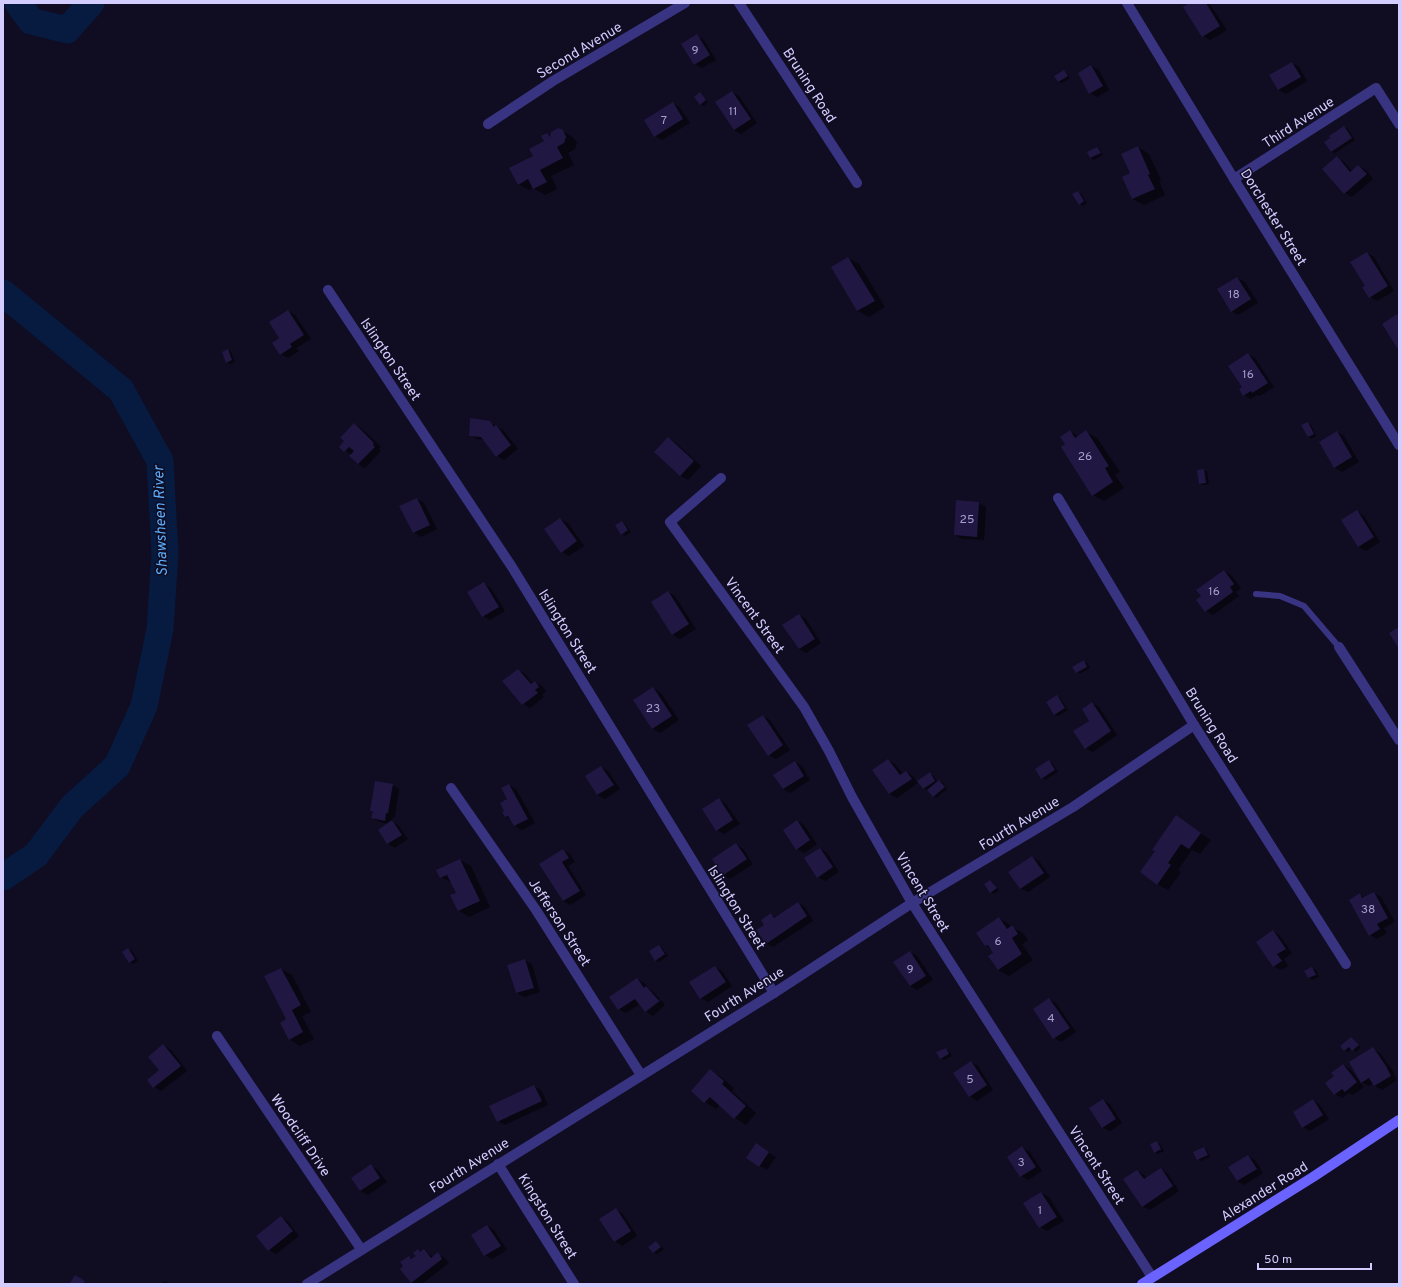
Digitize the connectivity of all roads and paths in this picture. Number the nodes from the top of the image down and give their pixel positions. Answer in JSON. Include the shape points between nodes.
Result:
{"nodes":[{"id":1,"x":685,"y":3,"type":"edge"},
{"id":2,"x":739,"y":3,"type":"edge"},
{"id":3,"x":1128,"y":3,"type":"edge"},
{"id":4,"x":488,"y":124,"type":"dead end"},
{"id":5,"x":1399,"y":124,"type":"edge"},
{"id":6,"x":1234,"y":179,"type":"junction"},
{"id":7,"x":857,"y":183,"type":"dead end"},
{"id":8,"x":328,"y":290,"type":"dead end"},
{"id":9,"x":1399,"y":445,"type":"edge"},
{"id":10,"x":721,"y":478,"type":"dead end"},
{"id":11,"x":1058,"y":498,"type":"dead end"},
{"id":12,"x":1256,"y":594,"type":"dead end"},
{"id":13,"x":1339,"y":647,"type":"joint"},
{"id":14,"x":1194,"y":725,"type":"junction"},
{"id":15,"x":1399,"y":740,"type":"edge"},
{"id":16,"x":451,"y":788,"type":"dead end"},
{"id":17,"x":912,"y":903,"type":"junction"},
{"id":18,"x":1346,"y":964,"type":"dead end"},
{"id":19,"x":774,"y":992,"type":"junction"},
{"id":20,"x":217,"y":1036,"type":"dead end"},
{"id":21,"x":641,"y":1075,"type":"junction"},
{"id":22,"x":1399,"y":1120,"type":"edge"},
{"id":23,"x":498,"y":1164,"type":"junction"},
{"id":24,"x":361,"y":1249,"type":"junction"},
{"id":25,"x":1152,"y":1277,"type":"junction"},
{"id":26,"x":307,"y":1284,"type":"edge"},
{"id":27,"x":574,"y":1284,"type":"edge"},
{"id":28,"x":1142,"y":1284,"type":"edge"}],
"edges":[{"from":1,"to":4,"type":"street","name":"Second Avenue","via":[[553,81]]},
{"from":2,"to":7,"type":"street","name":"Bruning Road"},
{"from":3,"to":6,"type":"street","name":"Dorchester Street"},
{"from":5,"to":6,"type":"street","name":"Third Avenue","via":[[1376,88]]},
{"from":6,"to":9,"type":"street","name":"Dorchester Street"},
{"from":8,"to":19,"type":"street","name":"Islington Street","via":[[512,567]]},
{"from":10,"to":17,"type":"street","name":"Vincent Street","via":[[670,522],[804,707]]},
{"from":11,"to":14,"type":"street","name":"Bruning Road"},
{"from":12,"to":13,"type":"lane","via":[[1280,596],[1304,606]]},
{"from":13,"to":15,"type":"street"},
{"from":14,"to":17,"type":"street","name":"Fourth Avenue","via":[[1073,807]]},
{"from":14,"to":18,"type":"street","name":"Bruning Road"},
{"from":16,"to":21,"type":"street","name":"Jefferson Street","via":[[536,910]]},
{"from":17,"to":19,"type":"street","name":"Fourth Avenue"},
{"from":17,"to":25,"type":"street","name":"Vincent Street"},
{"from":19,"to":21,"type":"street","name":"Fourth Avenue"},
{"from":20,"to":24,"type":"street","name":"Woodcliff Drive"},
{"from":21,"to":23,"type":"street","name":"Fourth Avenue"},
{"from":22,"to":25,"type":"street","name":"Alexander Road"},
{"from":23,"to":24,"type":"street","name":"Fourth Avenue"},
{"from":23,"to":27,"type":"street","name":"Kingston Street"},
{"from":24,"to":26,"type":"street","name":"Fourth Avenue"},
{"from":25,"to":28,"type":"street","name":"Alexander Road"}]}
